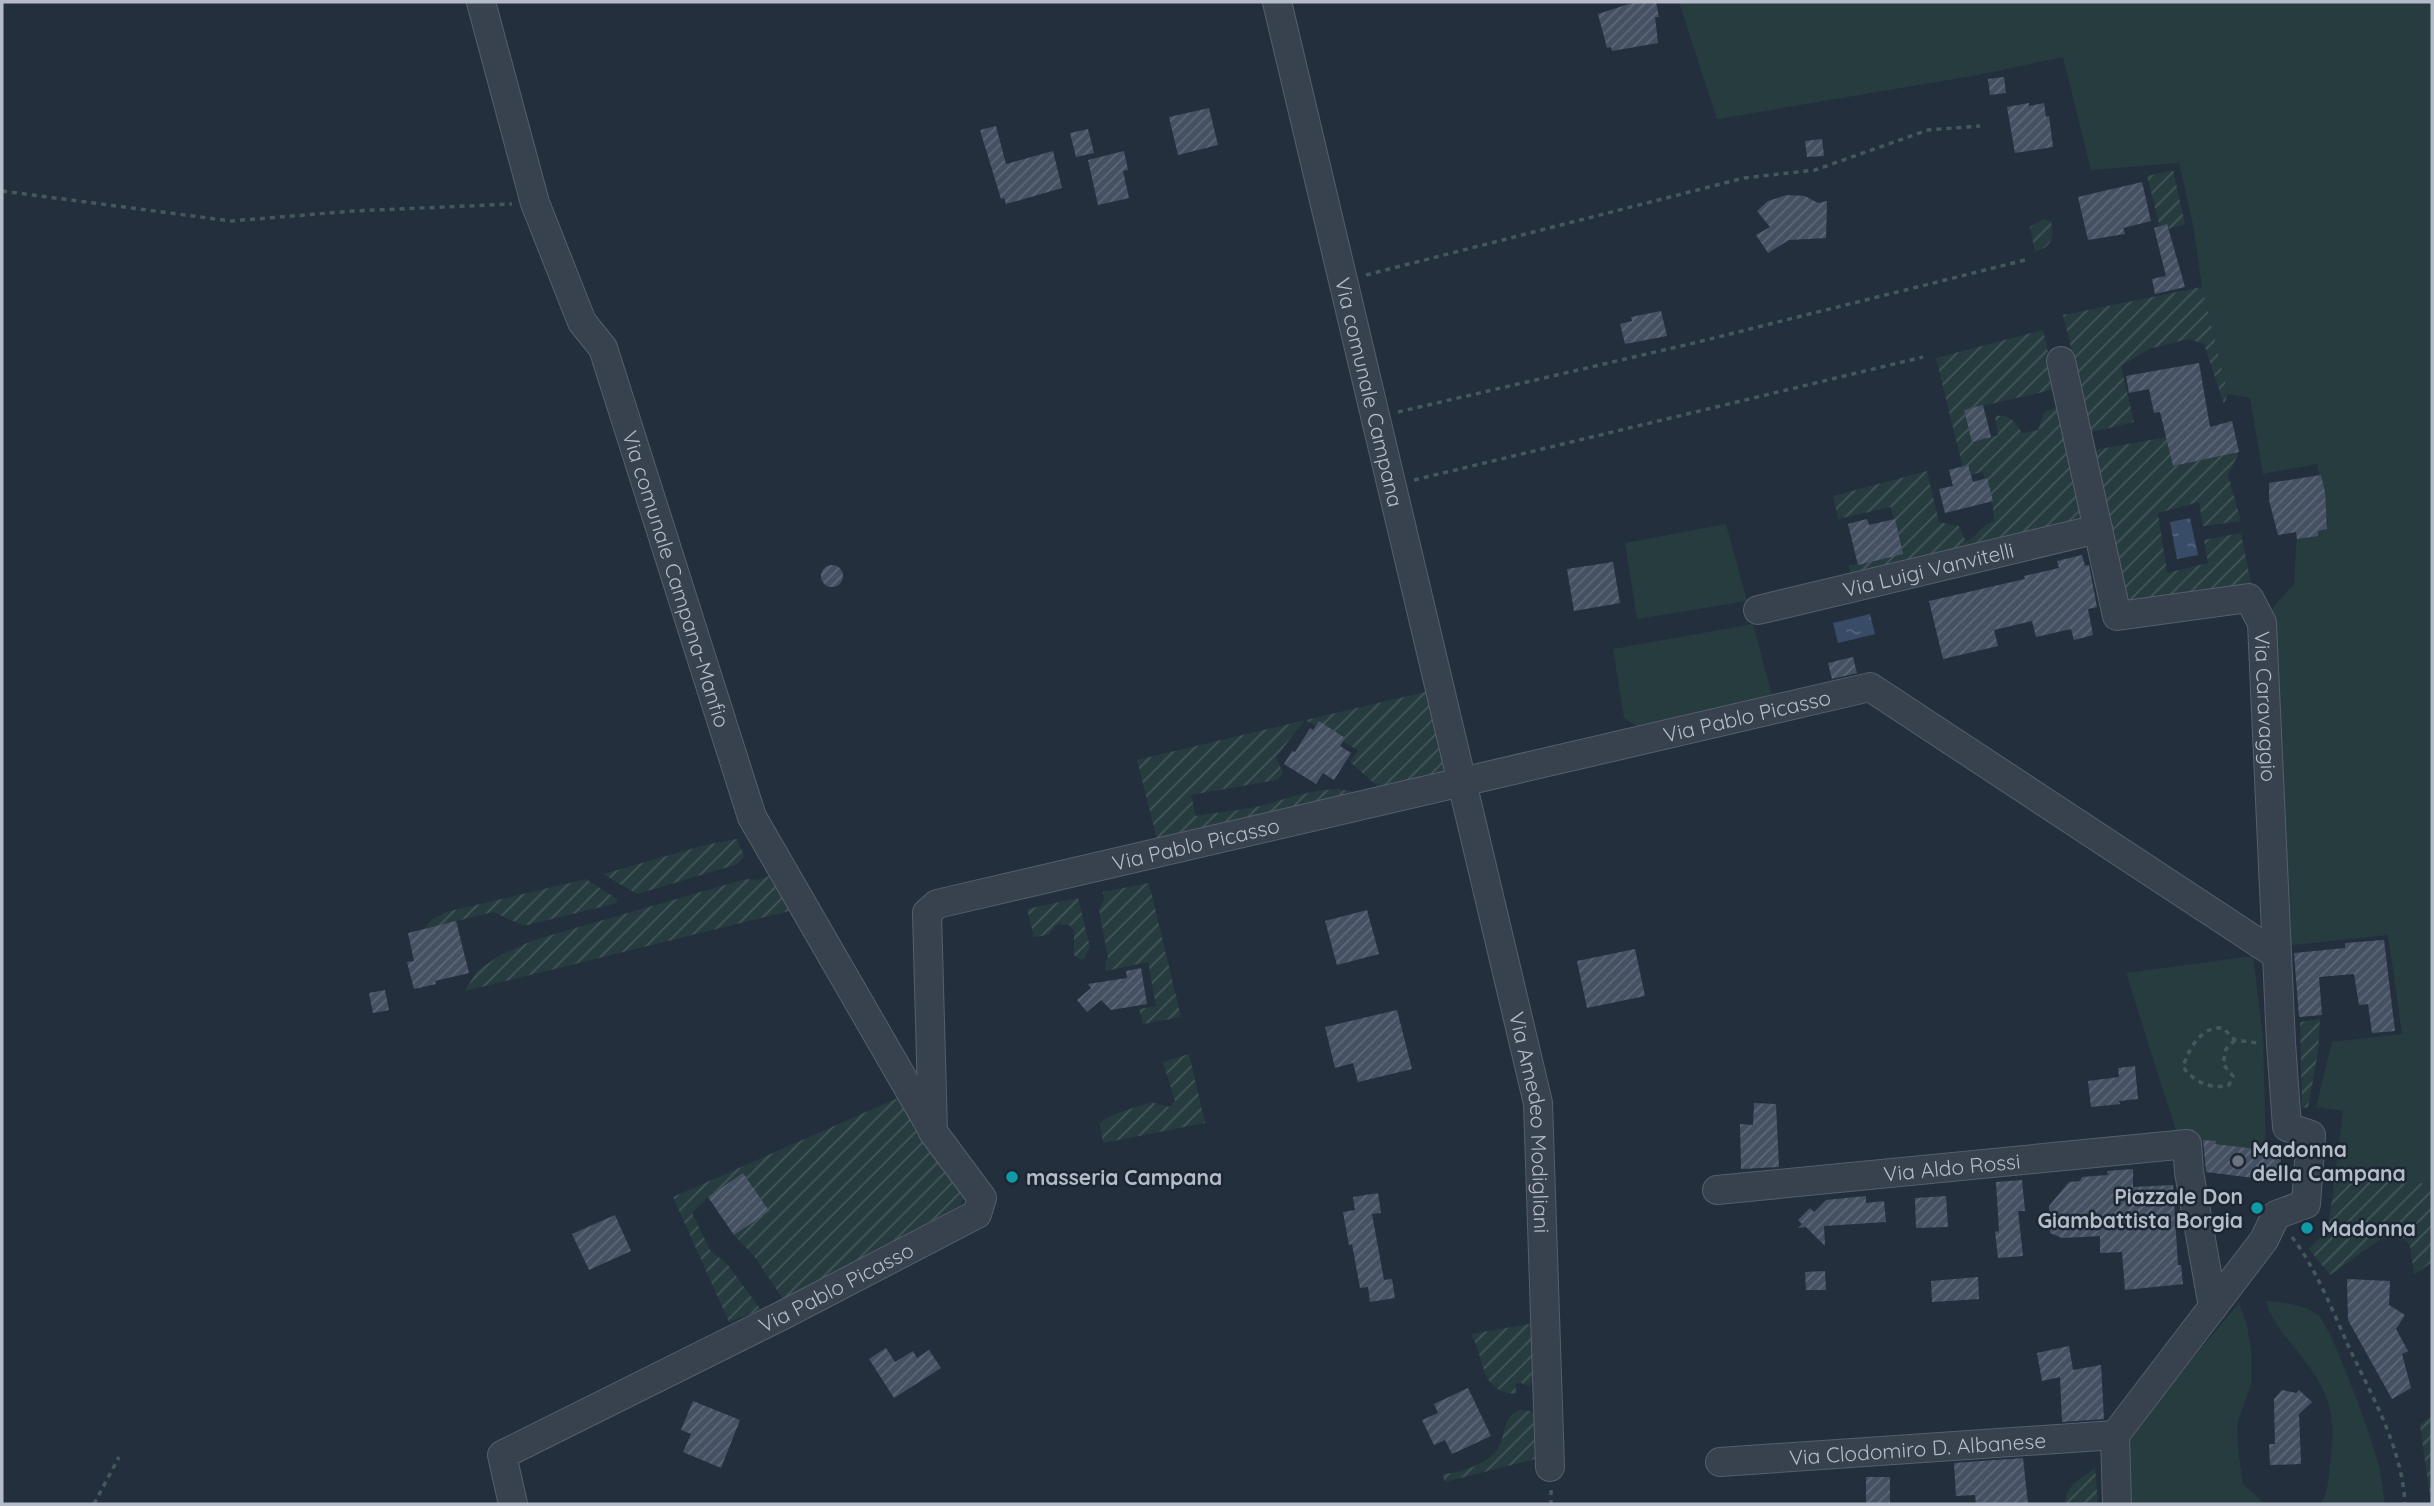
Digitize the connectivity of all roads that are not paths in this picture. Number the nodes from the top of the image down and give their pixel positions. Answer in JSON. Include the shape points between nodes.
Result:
{"nodes":[{"id":1,"x":481,"y":2,"type":"edge"},
{"id":2,"x":1277,"y":2,"type":"edge"},
{"id":3,"x":2061,"y":361,"type":"dead end"},
{"id":4,"x":2098,"y":529,"type":"junction"},
{"id":5,"x":1758,"y":610,"type":"dead end"},
{"id":6,"x":1463,"y":783,"type":"junction"},
{"id":7,"x":2277,"y":955,"type":"junction"},
{"id":8,"x":933,"y":1132,"type":"junction"},
{"id":9,"x":1717,"y":1191,"type":"dead end"},
{"id":10,"x":2213,"y":1307,"type":"junction"},
{"id":11,"x":2115,"y":1435,"type":"junction"},
{"id":12,"x":1720,"y":1462,"type":"dead end"},
{"id":13,"x":1550,"y":1467,"type":"dead end"},
{"id":14,"x":513,"y":1504,"type":"edge"},
{"id":15,"x":2118,"y":1504,"type":"edge"}],
"edges":[{"from":1,"to":8,"type":"street","name":"Via comunale Campana-Manfio","via":[[535,203],[582,322],[603,348],[752,817]]},
{"from":2,"to":6,"type":"street","name":"Via comunale Campana"},
{"from":3,"to":4,"type":"street","name":"Via Caravaggio"},
{"from":4,"to":5,"type":"street","name":"Via Luigi Vanvitelli"},
{"from":4,"to":7,"type":"street","name":"Via Caravaggio","via":[[2117,616],[2249,597],[2262,623]]},
{"from":6,"to":7,"type":"street","name":"Via Pablo Picasso","via":[[1870,687]]},
{"from":6,"to":8,"type":"street","name":"Via Pablo Picasso","via":[[937,904],[927,914]]},
{"from":6,"to":13,"type":"street","name":"Via Amedeo Modigliani","via":[[1538,1103]]},
{"from":7,"to":10,"type":"street","name":"Via Caravaggio","via":[[2287,1127],[2311,1135],[2306,1204],[2276,1215],[2264,1240]]},
{"from":8,"to":14,"type":"street","name":"Via Pablo Picasso","via":[[982,1198],[977,1214],[502,1455]]},
{"from":9,"to":10,"type":"street","name":"Via Aldo Rossi","via":[[2187,1144]]},
{"from":10,"to":11,"type":"street"},
{"from":11,"to":12,"type":"street","name":"Via Clodomiro D. Albanese"},
{"from":11,"to":15,"type":"street"}]}
